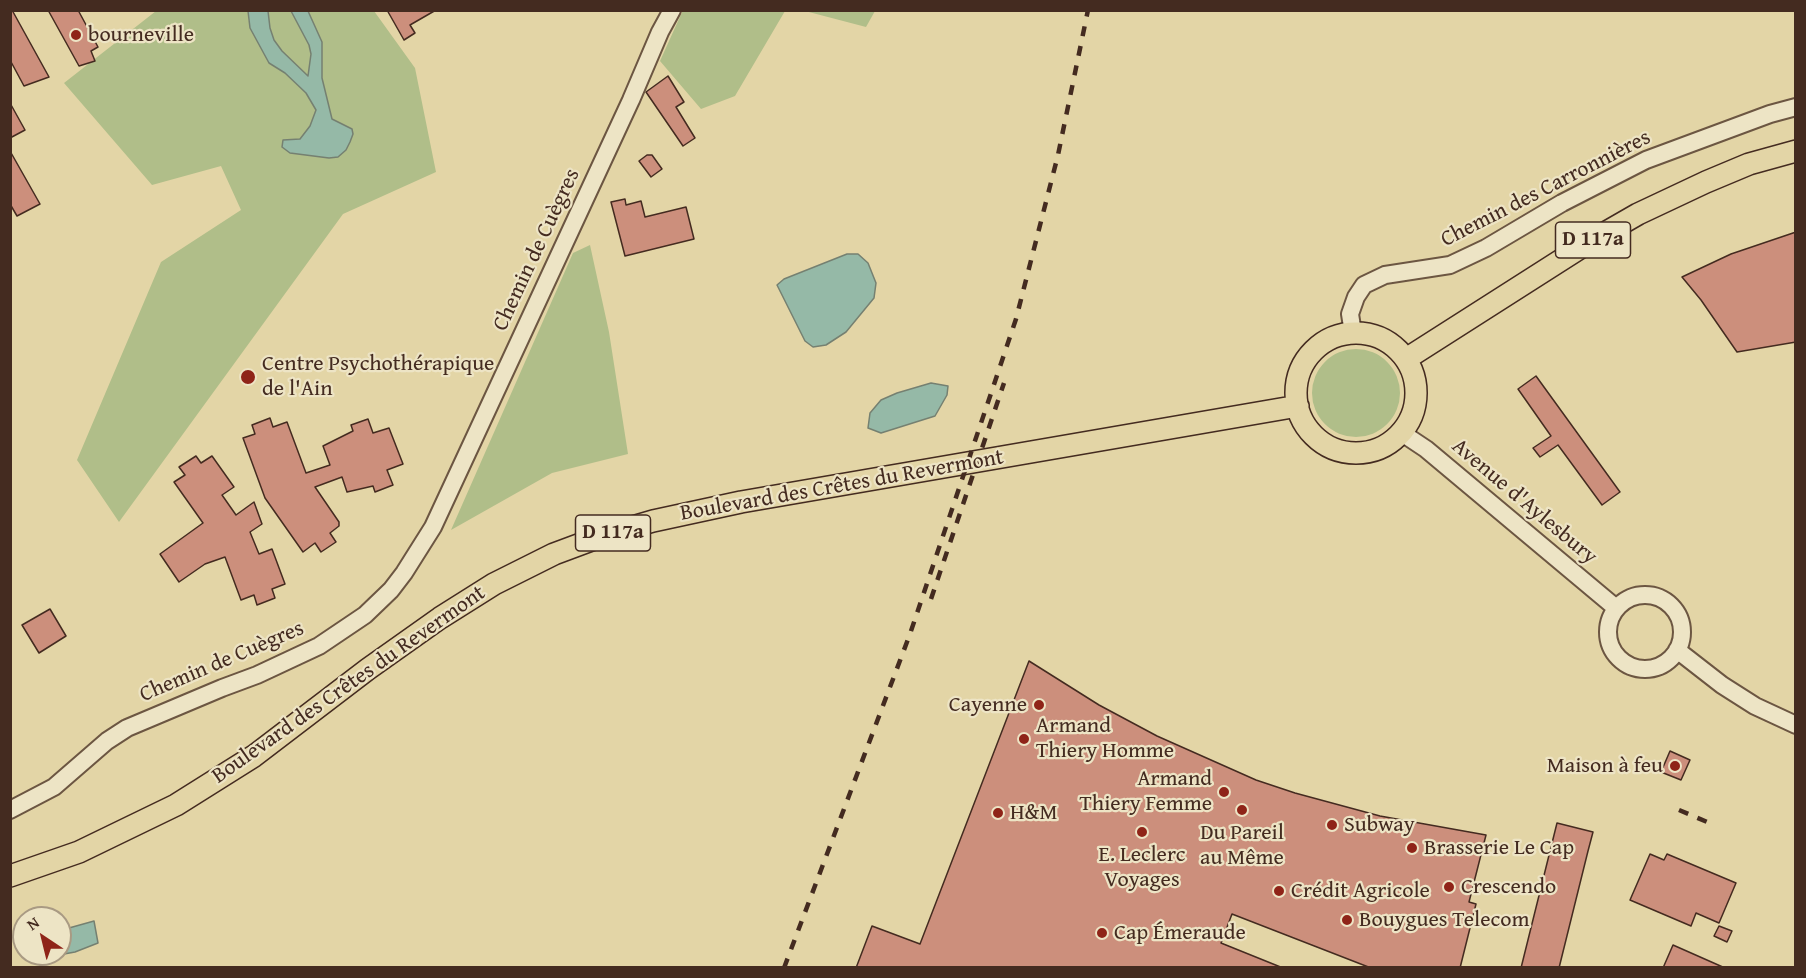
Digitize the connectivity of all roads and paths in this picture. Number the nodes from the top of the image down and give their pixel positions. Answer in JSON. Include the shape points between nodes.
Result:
{"nodes":[{"id":1,"x":672,"y":10,"type":"edge"},
{"id":2,"x":1796,"y":107,"type":"edge"},
{"id":3,"x":1796,"y":151,"type":"edge"},
{"id":4,"x":1353,"y":333,"type":"junction"},
{"id":5,"x":1406,"y":359,"type":"junction"},
{"id":6,"x":1298,"y":406,"type":"junction"},
{"id":7,"x":1402,"y":433,"type":"junction"},
{"id":8,"x":1617,"y":608,"type":"junction"},
{"id":9,"x":1677,"y":650,"type":"junction"},
{"id":10,"x":1796,"y":725,"type":"edge"},
{"id":11,"x":10,"y":810,"type":"edge"},
{"id":12,"x":10,"y":876,"type":"edge"}],
"edges":[{"from":1,"to":11,"type":"street","name":"Chemin de Cuègres","via":[[433,527],[391,590],[365,615],[319,646],[127,728],[54,787]]},
{"from":2,"to":4,"type":"street","name":"Chemin des Carronnières","via":[[1646,160],[1450,264],[1385,275],[1364,285],[1350,314]]},
{"from":3,"to":5,"type":"main road","number":"D 117a","via":[[1749,164],[1638,214]]},
{"from":4,"to":5,"type":"main road","via":[[1392,344]]},
{"from":4,"to":6,"type":"main road","via":[[1333,338],[1315,350],[1303,366],[1297,386]]},
{"from":5,"to":7,"type":"main road","via":[[1414,377],[1416,397],[1412,416]]},
{"from":6,"to":7,"type":"main road","via":[[1317,439],[1333,449],[1370,452]]},
{"from":6,"to":12,"type":"main road","name":"Boulevard des Crêtes du Revermont","number":"D 117a","via":[[741,502],[605,535],[554,554],[494,584],[440,618],[254,756],[176,805],[79,852]]},
{"from":7,"to":8,"type":"street","name":"Avenue d'Aylesbury"},
{"from":8,"to":9,"type":"street","via":[[1638,595],[1663,599],[1679,618],[1682,629]]},
{"from":8,"to":9,"type":"street","via":[[1608,628],[1613,651],[1620,659],[1651,668]]},
{"from":9,"to":10,"type":"street","via":[[1755,706]]}]}
